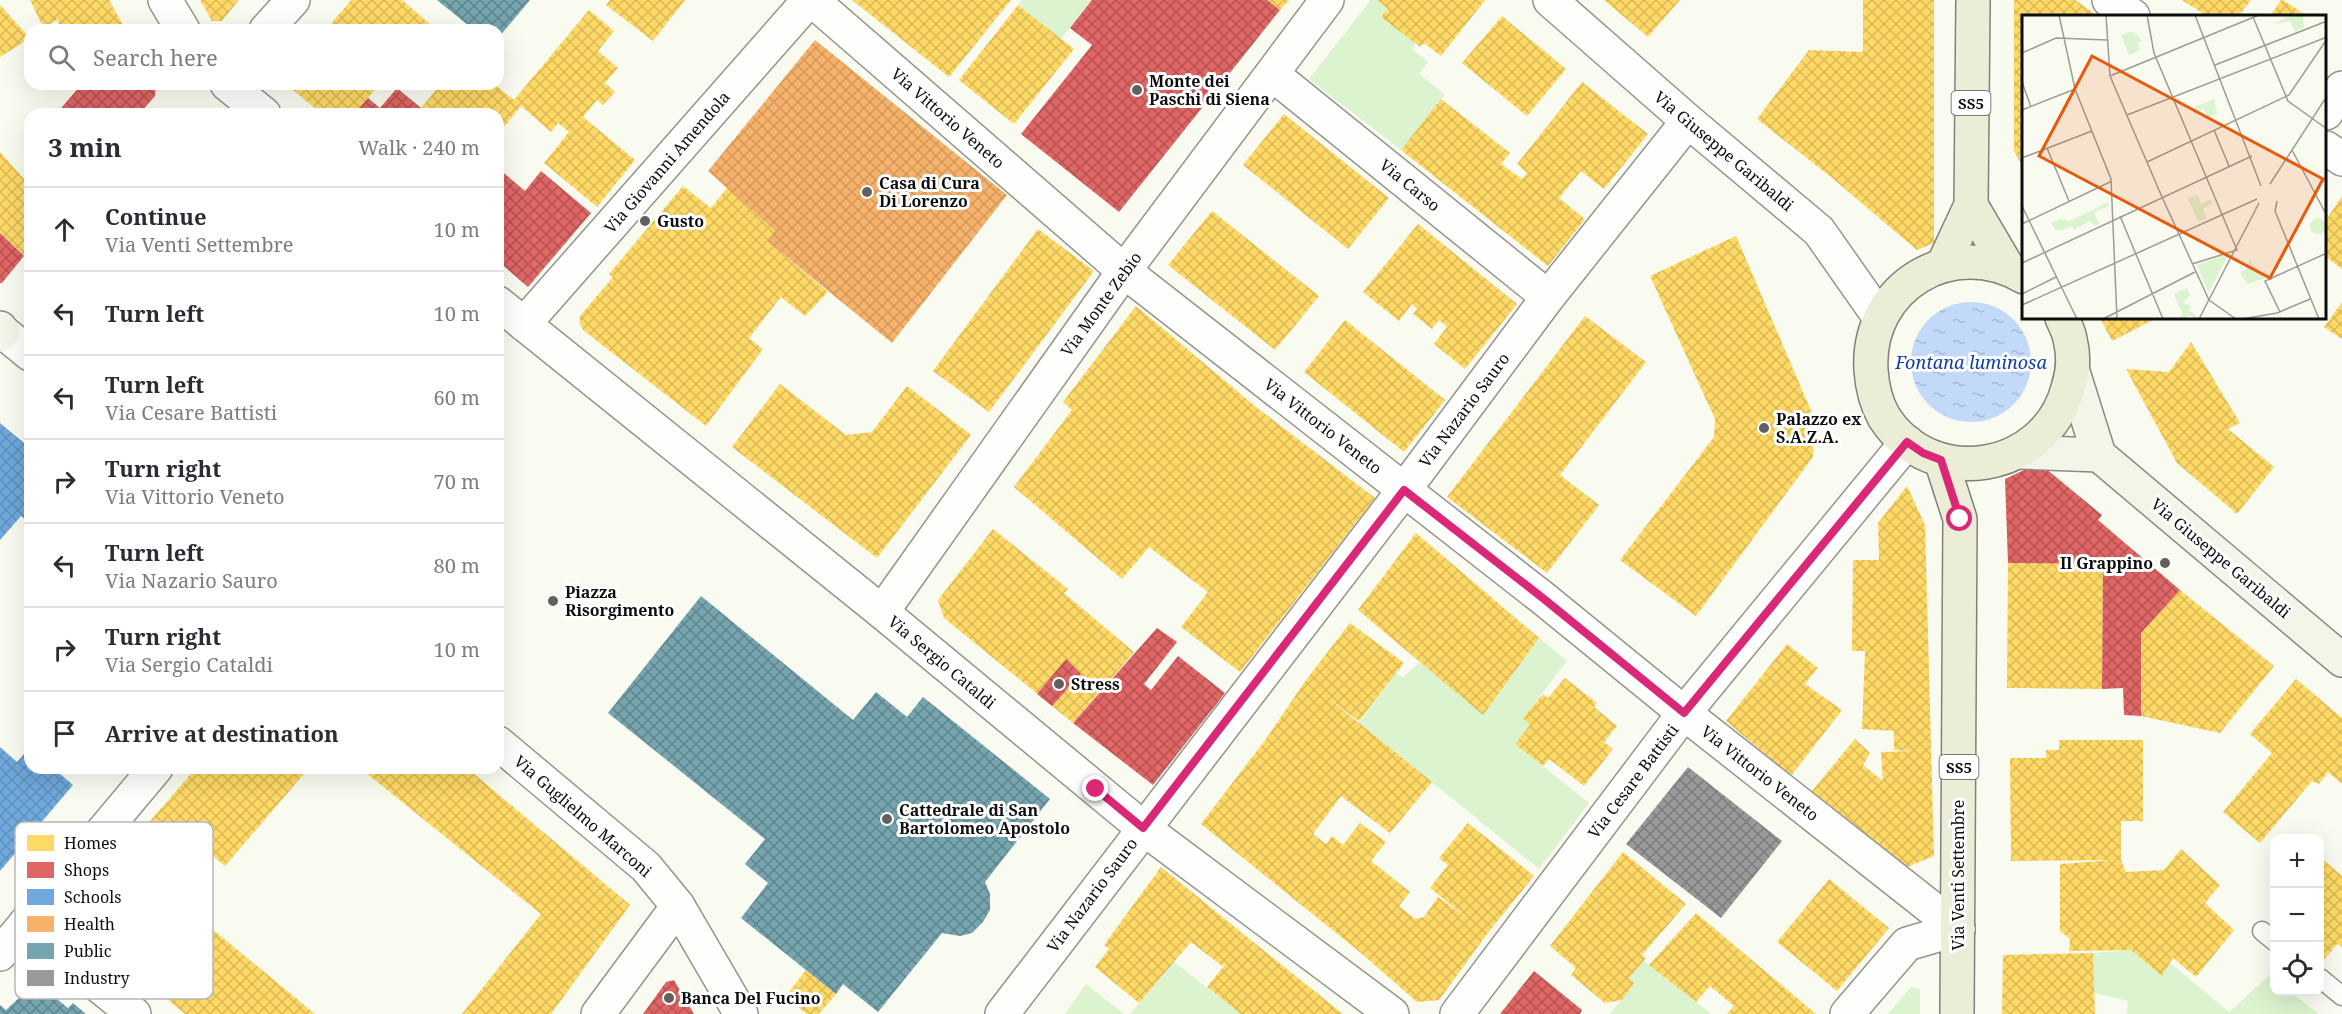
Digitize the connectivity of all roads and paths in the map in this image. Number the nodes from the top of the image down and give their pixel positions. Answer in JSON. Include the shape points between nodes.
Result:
{"nodes":[{"id":1,"x":165,"y":0,"type":"edge"},
{"id":2,"x":293,"y":0,"type":"edge"},
{"id":3,"x":810,"y":0,"type":"edge"},
{"id":4,"x":1328,"y":0,"type":"edge"},
{"id":5,"x":1550,"y":0,"type":"edge"},
{"id":6,"x":1973,"y":0,"type":"edge"},
{"id":7,"x":2109,"y":0,"type":"edge"},
{"id":8,"x":2132,"y":15,"type":"edge"},
{"id":9,"x":179,"y":24,"type":"edge"},
{"id":10,"x":271,"y":24,"type":"edge"},
{"id":11,"x":1272,"y":74,"type":"junction"},
{"id":12,"x":2342,"y":88,"type":"edge"},
{"id":13,"x":234,"y":90,"type":"edge"},
{"id":14,"x":257,"y":108,"type":"edge"},
{"id":15,"x":2327,"y":110,"type":"edge"},
{"id":16,"x":1688,"y":122,"type":"junction"},
{"id":17,"x":2327,"y":149,"type":"edge"},
{"id":18,"x":2342,"y":159,"type":"edge"},
{"id":19,"x":1971,"y":205,"type":"junction"},
{"id":20,"x":1943,"y":265,"type":"junction"},
{"id":21,"x":1124,"y":271,"type":"junction"},
{"id":22,"x":2016,"y":272,"type":"edge"},
{"id":23,"x":1548,"y":297,"type":"junction"},
{"id":24,"x":504,"y":308,"type":"edge"},
{"id":25,"x":1880,"y":318,"type":"junction"},
{"id":26,"x":2063,"y":320,"type":"edge"},
{"id":27,"x":524,"y":324,"type":"junction"},
{"id":28,"x":1,"y":332,"type":"edge"},
{"id":29,"x":24,"y":349,"type":"edge"},
{"id":30,"x":2073,"y":372,"type":"junction"},
{"id":31,"x":1907,"y":442,"type":"junction"},
{"id":32,"x":2019,"y":452,"type":"junction"},
{"id":33,"x":2099,"y":455,"type":"junction"},
{"id":34,"x":1941,"y":460,"type":"junction"},
{"id":35,"x":1987,"y":464,"type":"junction"},
{"id":36,"x":1404,"y":490,"type":"junction"},
{"id":37,"x":1960,"y":519,"type":"junction"},
{"id":38,"x":882,"y":612,"type":"junction"},
{"id":39,"x":2342,"y":660,"type":"edge"},
{"id":40,"x":1684,"y":713,"type":"junction"},
{"id":41,"x":504,"y":748,"type":"edge"},
{"id":42,"x":151,"y":774,"type":"edge"},
{"id":43,"x":111,"y":822,"type":"edge"},
{"id":44,"x":1143,"y":828,"type":"junction"},
{"id":45,"x":678,"y":906,"type":"junction"},
{"id":46,"x":1958,"y":929,"type":"junction"},
{"id":47,"x":15,"y":937,"type":"edge"},
{"id":48,"x":0,"y":954,"type":"edge"},
{"id":49,"x":2324,"y":982,"type":"edge"},
{"id":50,"x":2342,"y":996,"type":"edge"},
{"id":51,"x":115,"y":999,"type":"edge"},
{"id":52,"x":134,"y":1014,"type":"edge"},
{"id":53,"x":598,"y":1014,"type":"edge"},
{"id":54,"x":741,"y":1014,"type":"edge"},
{"id":55,"x":1002,"y":1014,"type":"edge"},
{"id":56,"x":1392,"y":1014,"type":"edge"},
{"id":57,"x":1458,"y":1014,"type":"edge"},
{"id":58,"x":1847,"y":1014,"type":"edge"},
{"id":59,"x":1957,"y":1014,"type":"edge"}],
"edges":[{"from":1,"to":9,"type":"street"},
{"from":2,"to":10,"type":"street"},
{"from":3,"to":21,"type":"street","name":"Via Vittorio Veneto"},
{"from":3,"to":27,"type":"street","name":"Via Giovanni Amendola"},
{"from":4,"to":11,"type":"street","name":"Via Monte Zebio"},
{"from":5,"to":16,"type":"street","name":"Via Giuseppe Garibaldi"},
{"from":6,"to":19,"type":"main road","number":"SS5"},
{"from":7,"to":8,"type":"street"},
{"from":11,"to":21,"type":"street","name":"Via Monte Zebio"},
{"from":11,"to":23,"type":"street","name":"Via Carso"},
{"from":12,"to":15,"type":"street"},
{"from":13,"to":14,"type":"street"},
{"from":16,"to":23,"type":"street","name":"Via Nazario Sauro"},
{"from":16,"to":25,"type":"street","name":"Via Giuseppe Garibaldi","via":[[1819,231]]},
{"from":17,"to":18,"type":"street"},
{"from":19,"to":20,"type":"main road","number":"SS5"},
{"from":19,"to":22,"type":"main road"},
{"from":20,"to":22,"type":"main road","via":[[1976,261]]},
{"from":20,"to":25,"type":"main road","via":[[1917,276],[1895,294]]},
{"from":21,"to":36,"type":"street","name":"Via Vittorio Veneto"},
{"from":21,"to":38,"type":"street","name":"Via Monte Zebio"},
{"from":23,"to":36,"type":"street","name":"Via Nazario Sauro"},
{"from":24,"to":27,"type":"street","name":"Via Sergio Cataldi"},
{"from":25,"to":31,"type":"main road","via":[[1870,351],[1872,385],[1884,417]]},
{"from":26,"to":30,"type":"main road","via":[[2070,339]]},
{"from":27,"to":38,"type":"street","name":"Via Sergio Cataldi"},
{"from":28,"to":29,"type":"street"},
{"from":30,"to":32,"type":"main road","via":[[2064,404],[2046,432]]},
{"from":30,"to":33,"type":"street"},
{"from":31,"to":34,"type":"main road"},
{"from":31,"to":40,"type":"street","name":"Via Cesare Battisti"},
{"from":32,"to":33,"type":"street"},
{"from":32,"to":35,"type":"main road"},
{"from":33,"to":39,"type":"street","name":"Via Giuseppe Garibaldi"},
{"from":34,"to":35,"type":"main road"},
{"from":34,"to":37,"type":"main road","name":"Via Venti Settembre","number":"SS5"},
{"from":35,"to":37,"type":"main road","name":"Via Venti Settembre","number":"SS5"},
{"from":36,"to":40,"type":"street","name":"Via Vittorio Veneto"},
{"from":36,"to":44,"type":"street","name":"Via Nazario Sauro"},
{"from":37,"to":46,"type":"main road","name":"Via Venti Settembre","number":"SS5"},
{"from":38,"to":44,"type":"street","name":"Via Sergio Cataldi"},
{"from":40,"to":46,"type":"street","name":"Via Vittorio Veneto"},
{"from":40,"to":57,"type":"street","name":"Via Cesare Battisti"},
{"from":41,"to":45,"type":"street","name":"Via Guglielmo Marconi","via":[[646,867]]},
{"from":42,"to":43,"type":"street"},
{"from":44,"to":55,"type":"street","name":"Via Nazario Sauro"},
{"from":44,"to":56,"type":"street","name":"Via Sergio Cataldi"},
{"from":45,"to":53,"type":"street"},
{"from":45,"to":54,"type":"street","name":"Via Guglielmo Marconi"},
{"from":46,"to":58,"type":"street","via":[[1907,944]]},
{"from":46,"to":59,"type":"main road","name":"Via Venti Settembre","number":"SS5"},
{"from":47,"to":48,"type":"street"},
{"from":49,"to":50,"type":"lane"},
{"from":51,"to":52,"type":"street"}]}
